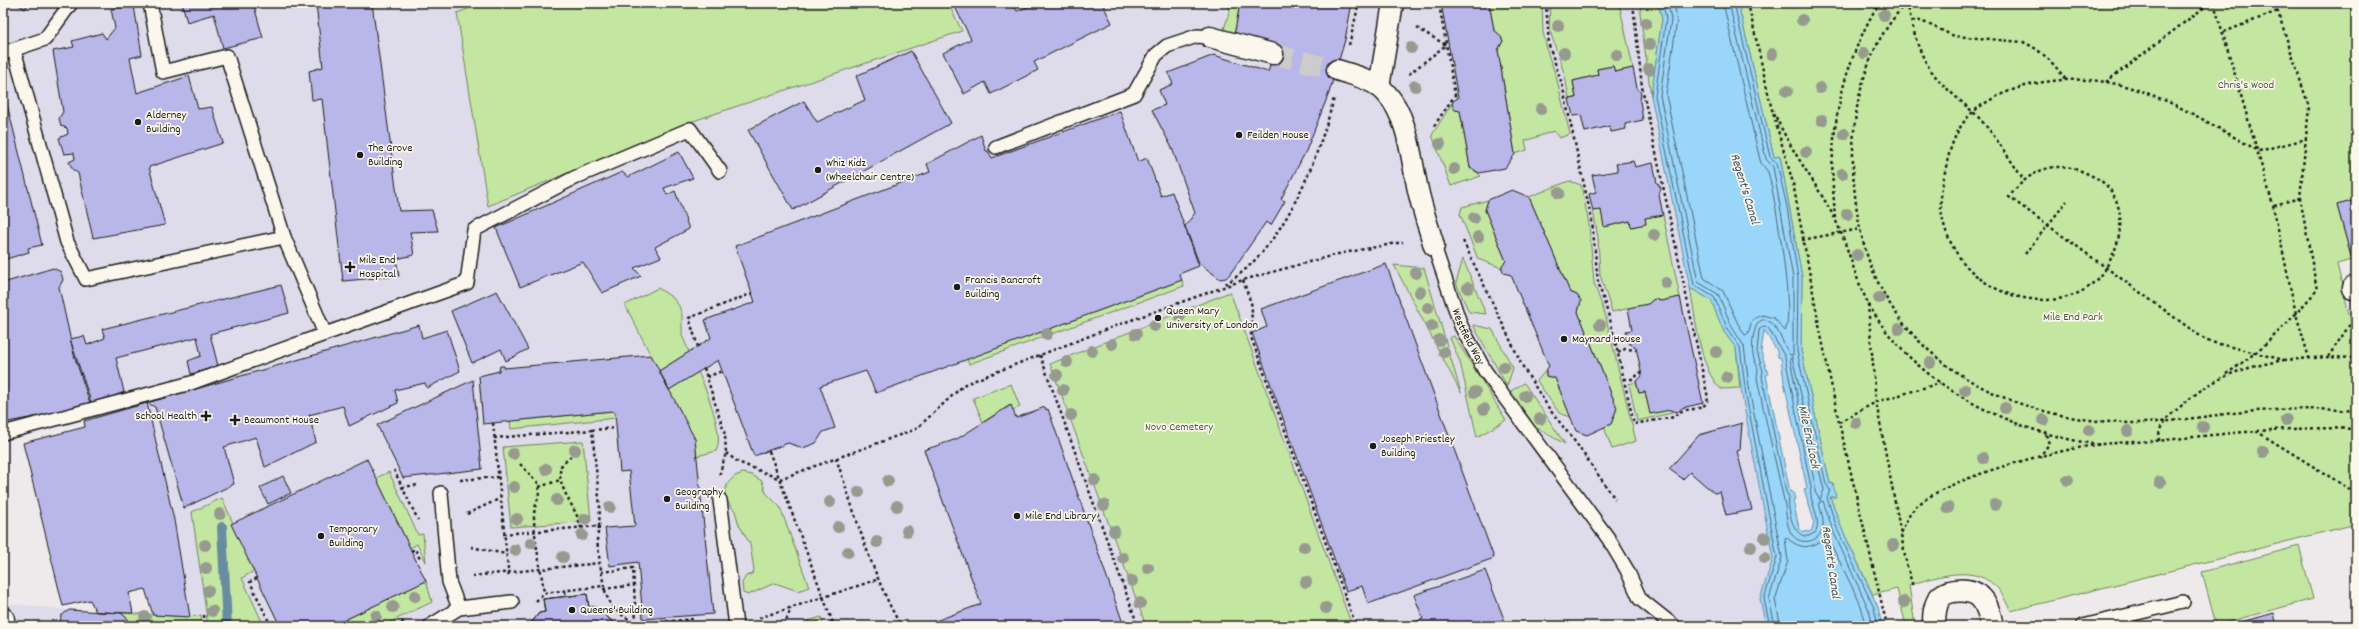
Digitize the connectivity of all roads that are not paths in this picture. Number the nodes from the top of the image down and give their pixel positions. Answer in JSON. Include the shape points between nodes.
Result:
{"nodes":[{"id":1,"x":71,"y":3,"type":"edge"},
{"id":2,"x":150,"y":3,"type":"edge"},
{"id":3,"x":1393,"y":3,"type":"edge"},
{"id":4,"x":1210,"y":37,"type":"joint"},
{"id":5,"x":9,"y":50,"type":"edge"},
{"id":6,"x":1273,"y":54,"type":"tunnel mouth"},
{"id":7,"x":1337,"y":70,"type":"tunnel mouth"},
{"id":8,"x":1381,"y":78,"type":"junction"},
{"id":9,"x":996,"y":147,"type":"dead end"},
{"id":10,"x":720,"y":171,"type":"dead end"},
{"id":11,"x":284,"y":237,"type":"junction"},
{"id":12,"x":1432,"y":241,"type":"joint"},
{"id":13,"x":325,"y":334,"type":"junction"},
{"id":14,"x":3,"y":433,"type":"edge"},
{"id":15,"x":441,"y":493,"type":"dead end"},
{"id":16,"x":720,"y":500,"type":"road end"},
{"id":17,"x":512,"y":602,"type":"road end"},
{"id":18,"x":2183,"y":602,"type":"dead end"},
{"id":19,"x":459,"y":608,"type":"junction"},
{"id":20,"x":1935,"y":617,"type":"edge"},
{"id":21,"x":3,"y":619,"type":"edge"},
{"id":22,"x":3,"y":626,"type":"edge"},
{"id":23,"x":430,"y":626,"type":"edge"},
{"id":24,"x":736,"y":626,"type":"edge"},
{"id":25,"x":1674,"y":626,"type":"edge"},
{"id":26,"x":1992,"y":626,"type":"edge"},
{"id":27,"x":2083,"y":626,"type":"edge"}],
"edges":[{"from":1,"to":5,"type":"lane","via":[[45,39]]},
{"from":2,"to":11,"type":"lane","via":[[164,72],[227,56]]},
{"from":3,"to":8,"type":"street"},
{"from":4,"to":6,"type":"street"},
{"from":4,"to":9,"type":"lane","via":[[1197,36],[1167,46],[1156,55],[1134,94]]},
{"from":5,"to":11,"type":"lane","via":[[67,242],[86,279]]},
{"from":7,"to":8,"type":"street","name":"Westfield Way","via":[[1368,81]]},
{"from":8,"to":12,"type":"street","name":"Westfield Way","via":[[1405,132]]},
{"from":10,"to":13,"type":"lane","via":[[690,129],[574,178],[474,230],[467,284]]},
{"from":11,"to":13,"type":"lane"},
{"from":12,"to":25,"type":"lane","name":"Westfield Way","via":[[1461,326],[1485,371],[1608,538],[1640,599]]},
{"from":13,"to":14,"type":"lane","via":[[191,383]]},
{"from":15,"to":19,"type":"lane","via":[[448,578]]},
{"from":16,"to":24,"type":"lane"},
{"from":17,"to":19,"type":"lane"},
{"from":18,"to":27,"type":"lane"},
{"from":19,"to":23,"type":"lane"},
{"from":20,"to":26,"type":"street","via":[[1939,599],[1945,594],[1969,591],[1981,597],[1987,606]]},
{"from":21,"to":22,"type":"street"}]}
